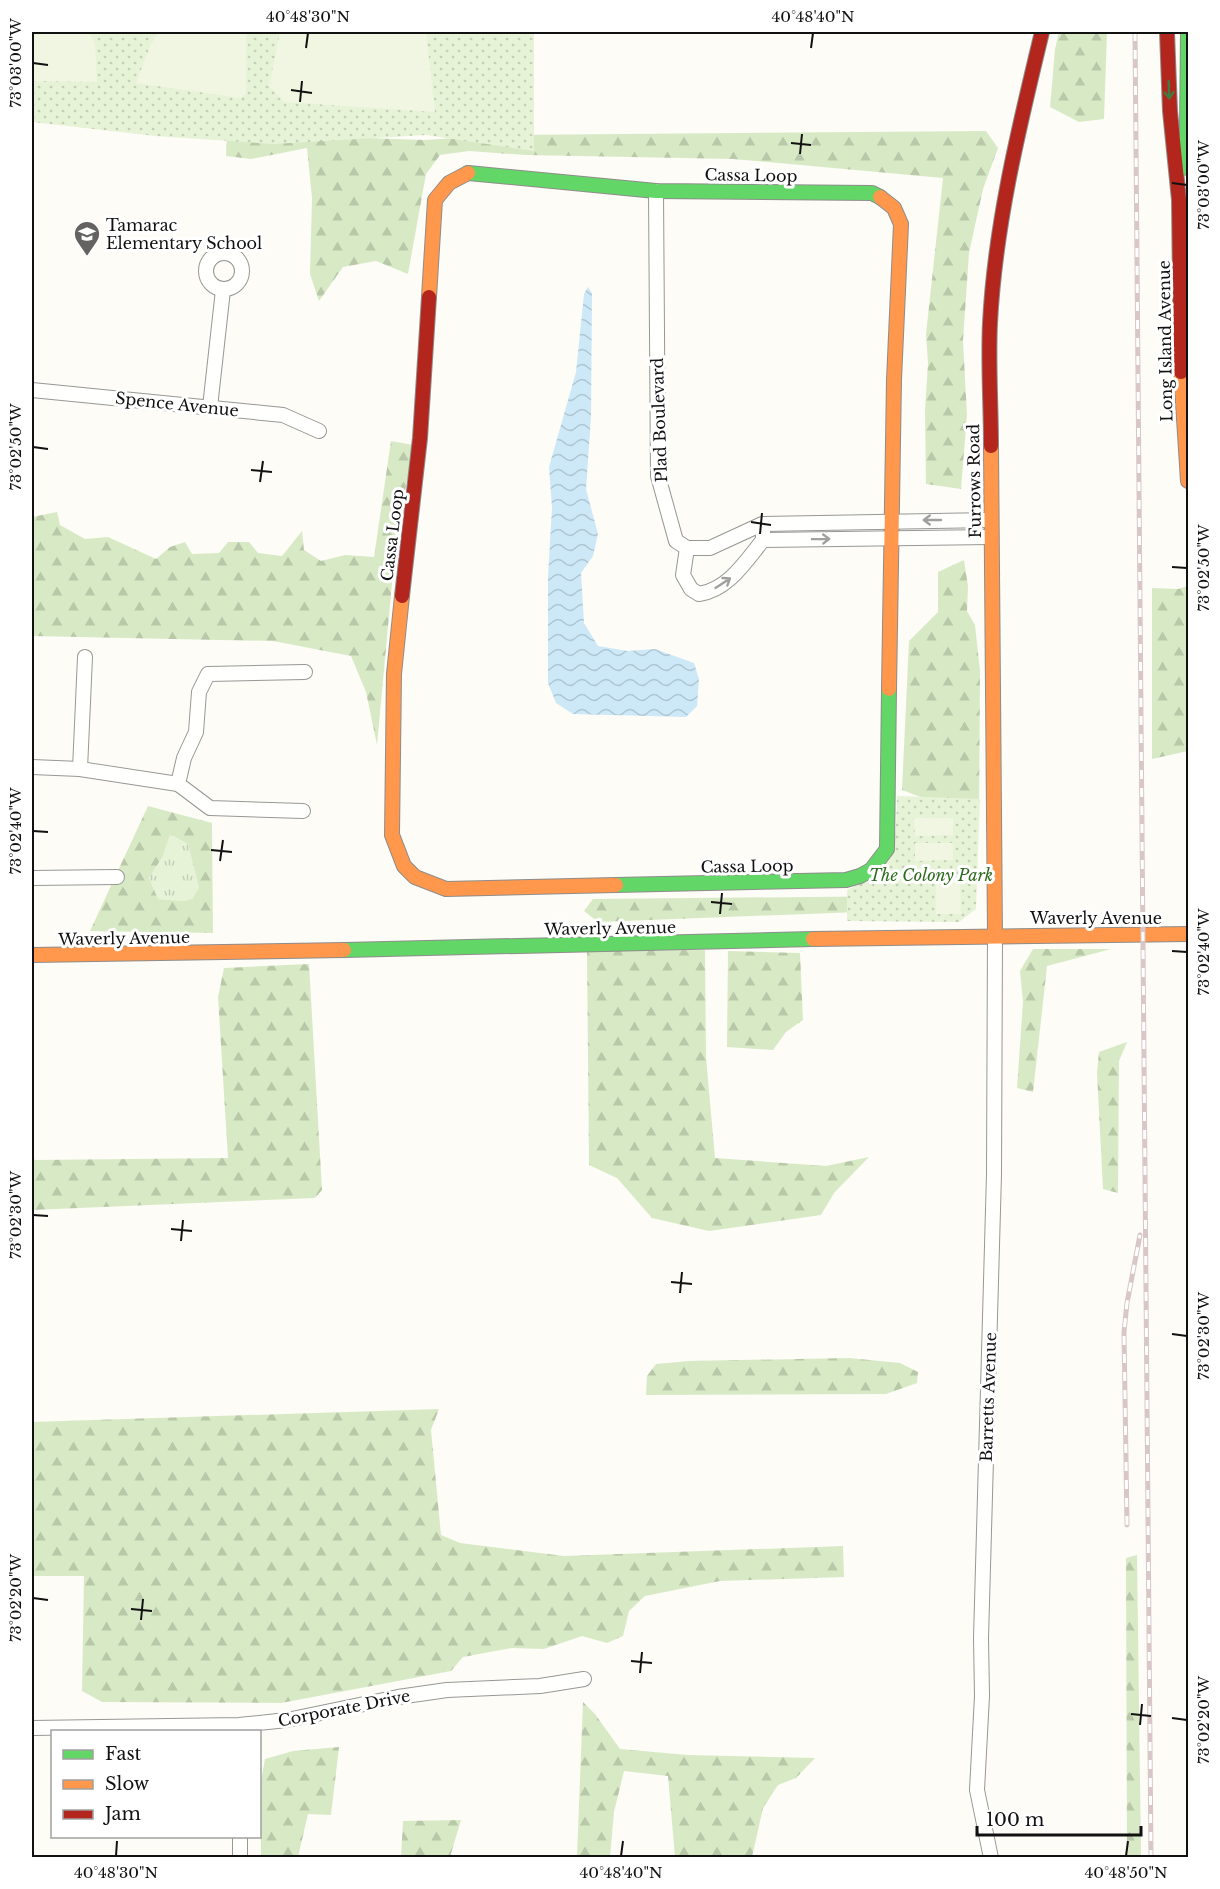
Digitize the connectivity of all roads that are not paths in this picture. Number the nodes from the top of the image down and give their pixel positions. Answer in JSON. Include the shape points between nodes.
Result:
{"nodes":[{"id":1,"x":1042,"y":32,"type":"edge"},
{"id":2,"x":1167,"y":32,"type":"edge"},
{"id":3,"x":1188,"y":32,"type":"edge"},
{"id":4,"x":1188,"y":132,"type":"edge"},
{"id":5,"x":1172,"y":133,"type":"junction"},
{"id":6,"x":656,"y":191,"type":"junction"},
{"id":7,"x":1179,"y":200,"type":"junction"},
{"id":8,"x":223,"y":290,"type":"dead end"},
{"id":9,"x":32,"y":390,"type":"edge"},
{"id":10,"x":210,"y":407,"type":"junction"},
{"id":11,"x":319,"y":431,"type":"dead end"},
{"id":12,"x":1188,"y":481,"type":"edge"},
{"id":13,"x":991,"y":520,"type":"junction"},
{"id":14,"x":892,"y":521,"type":"junction"},
{"id":15,"x":762,"y":524,"type":"junction"},
{"id":16,"x":991,"y":537,"type":"junction"},
{"id":17,"x":892,"y":538,"type":"junction"},
{"id":18,"x":763,"y":540,"type":"junction"},
{"id":19,"x":687,"y":548,"type":"junction"},
{"id":20,"x":86,"y":657,"type":"dead end"},
{"id":21,"x":305,"y":672,"type":"dead end"},
{"id":22,"x":32,"y":767,"type":"edge"},
{"id":23,"x":80,"y":769,"type":"junction"},
{"id":24,"x":178,"y":784,"type":"junction"},
{"id":25,"x":303,"y":811,"type":"dead end"},
{"id":26,"x":117,"y":877,"type":"dead end"},
{"id":27,"x":32,"y":878,"type":"edge"},
{"id":28,"x":1188,"y":934,"type":"edge"},
{"id":29,"x":995,"y":935,"type":"junction"},
{"id":30,"x":32,"y":955,"type":"edge"},
{"id":31,"x":584,"y":1679,"type":"dead end"},
{"id":32,"x":32,"y":1728,"type":"edge"},
{"id":33,"x":239,"y":1728,"type":"edge"},
{"id":34,"x":240,"y":1838,"type":"edge"},
{"id":35,"x":240,"y":1857,"type":"edge"},
{"id":36,"x":991,"y":1857,"type":"edge"}],
"edges":[{"from":1,"to":13,"type":"street","name":"Furrows Road","via":[[1007,194],[992,303]]},
{"from":2,"to":5,"type":"street","name":"Long Island Avenue","one_way":true},
{"from":3,"to":4,"type":"street","name":"Long Island Avenue"},
{"from":4,"to":5,"type":"street"},
{"from":4,"to":7,"type":"street","name":"Long Island Avenue"},
{"from":5,"to":7,"type":"street","name":"Long Island Avenue"},
{"from":6,"to":14,"type":"street","name":"Cassa Loop","via":[[872,193],[888,200],[897,210],[902,224]]},
{"from":6,"to":17,"type":"street","name":"Cassa Loop","via":[[468,173],[443,187],[435,200],[420,438],[394,674],[392,835],[406,871],[418,880],[446,889],[846,880],[875,868],[887,849]]},
{"from":6,"to":19,"type":"street","name":"Plad Boulevard","via":[[658,476],[676,541]]},
{"from":7,"to":12,"type":"street","name":"Long Island Avenue","via":[[1182,405]]},
{"from":8,"to":10,"type":"street"},
{"from":9,"to":10,"type":"street","name":"Spence Avenue"},
{"from":10,"to":11,"type":"street","name":"Spence Avenue","via":[[283,415]]},
{"from":13,"to":14,"type":"street","one_way":true},
{"from":13,"to":16,"type":"street","name":"Furrows Road"},
{"from":14,"to":15,"type":"street"},
{"from":14,"to":17,"type":"street","name":"Cassa Loop"},
{"from":15,"to":18,"type":"street"},
{"from":15,"to":19,"type":"street","via":[[710,548]]},
{"from":16,"to":17,"type":"street"},
{"from":16,"to":29,"type":"street","name":"Furrows Road"},
{"from":18,"to":17,"type":"street","one_way":true},
{"from":19,"to":18,"type":"street","one_way":true,"via":[[683,575],[699,594],[709,593],[733,577]]},
{"from":20,"to":23,"type":"street"},
{"from":21,"to":24,"type":"street","via":[[208,674],[199,692],[196,732]]},
{"from":22,"to":23,"type":"street"},
{"from":23,"to":24,"type":"street"},
{"from":24,"to":25,"type":"street","via":[[210,808]]},
{"from":26,"to":27,"type":"street"},
{"from":28,"to":29,"type":"street","name":"Waverly Avenue"},
{"from":29,"to":30,"type":"street","name":"Waverly Avenue"},
{"from":29,"to":36,"type":"street","name":"Barretts Avenue","via":[[994,1174],[977,1790]]},
{"from":31,"to":33,"type":"street","name":"Corporate Drive","via":[[540,1686],[407,1695]]},
{"from":32,"to":33,"type":"street","name":"Corporate Drive"},
{"from":34,"to":35,"type":"street"}]}
